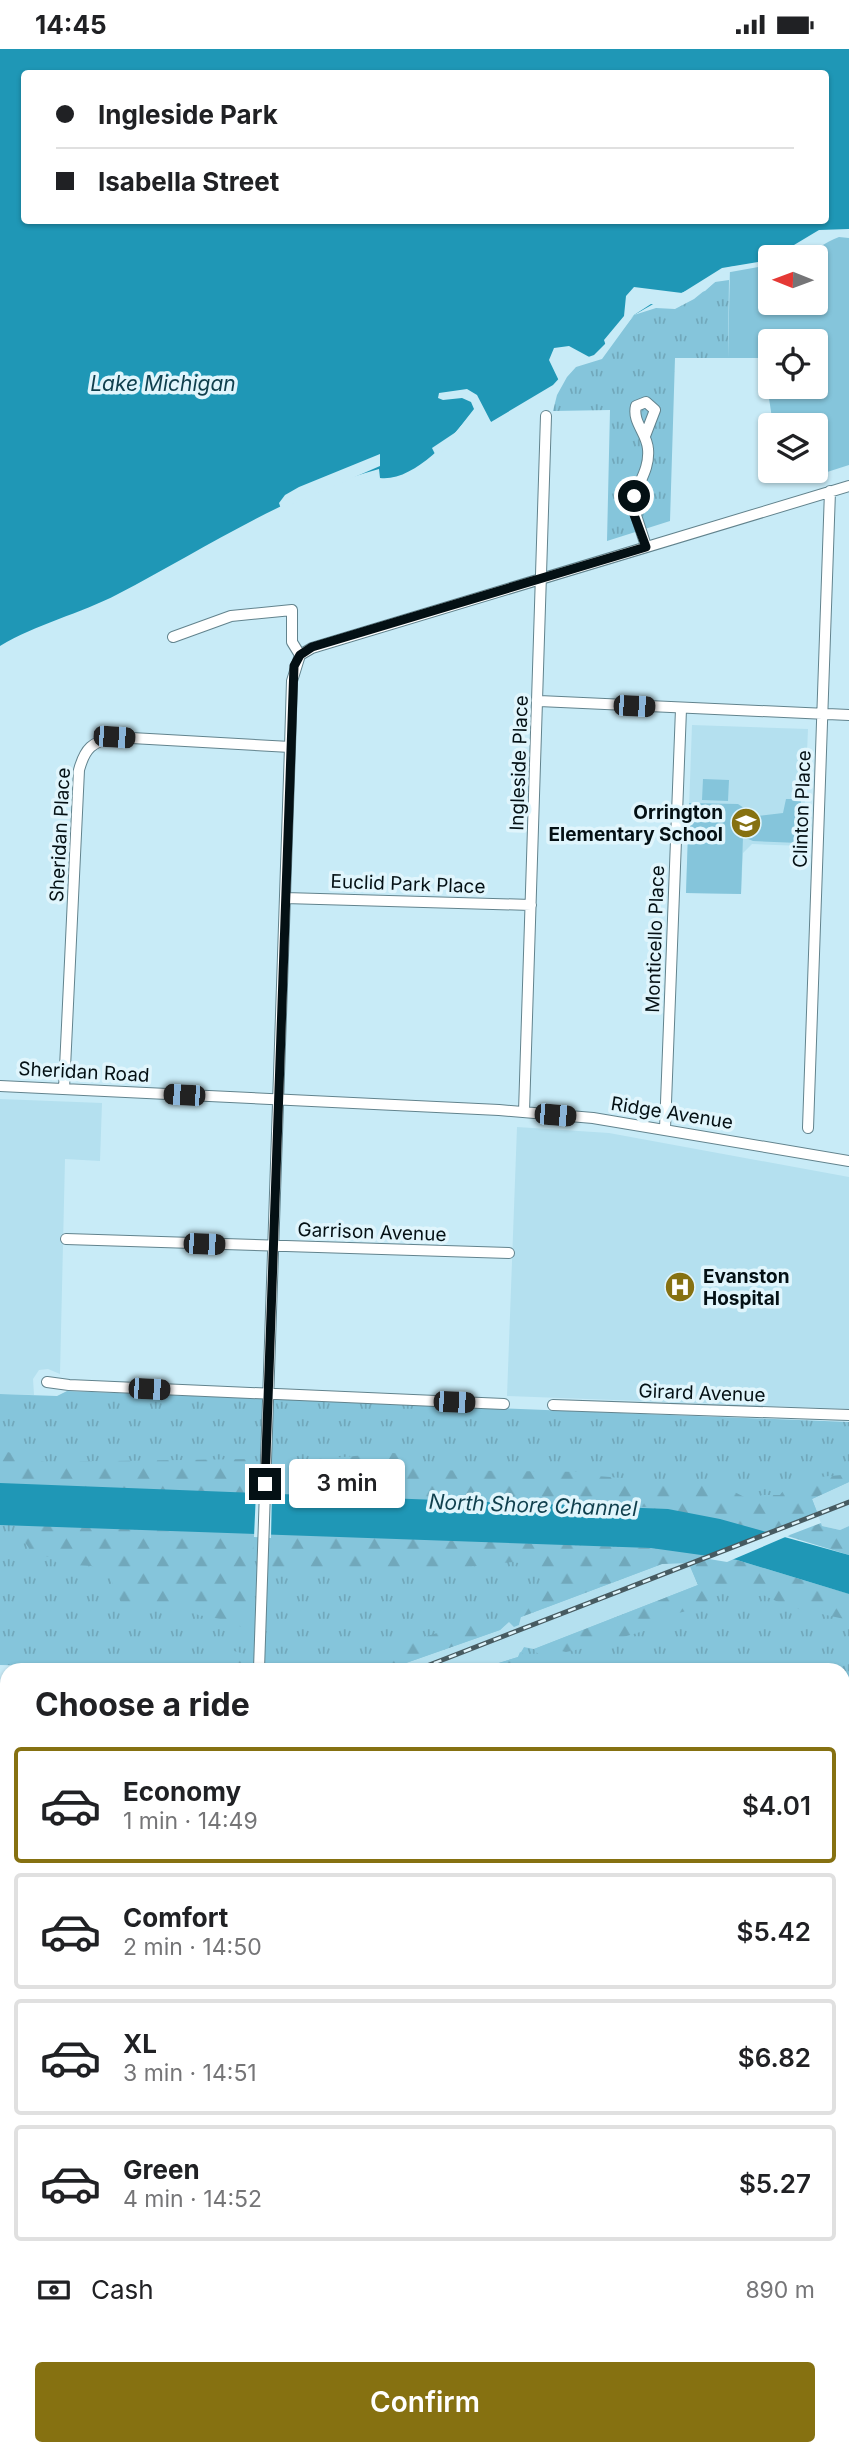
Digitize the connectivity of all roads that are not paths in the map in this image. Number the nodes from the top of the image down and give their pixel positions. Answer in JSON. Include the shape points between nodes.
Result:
{"nodes":[{"id":1,"x":546,"y":416,"type":"dead end"},
{"id":2,"x":645,"y":436,"type":"dead end"},
{"id":3,"x":849,"y":486,"type":"edge"},
{"id":4,"x":830,"y":491,"type":"junction"},
{"id":5,"x":646,"y":547,"type":"junction"},
{"id":6,"x":542,"y":577,"type":"junction"},
{"id":7,"x":173,"y":637,"type":"dead end"},
{"id":8,"x":300,"y":655,"type":"junction"},
{"id":9,"x":539,"y":701,"type":"junction"},
{"id":10,"x":681,"y":709,"type":"junction"},
{"id":11,"x":824,"y":714,"type":"junction"},
{"id":12,"x":849,"y":715,"type":"edge"},
{"id":13,"x":290,"y":747,"type":"junction"},
{"id":14,"x":285,"y":898,"type":"junction"},
{"id":15,"x":531,"y":905,"type":"junction"},
{"id":16,"x":0,"y":1086,"type":"edge"},
{"id":17,"x":64,"y":1089,"type":"junction"},
{"id":18,"x":278,"y":1099,"type":"junction"},
{"id":19,"x":524,"y":1112,"type":"junction"},
{"id":20,"x":808,"y":1128,"type":"dead end"},
{"id":21,"x":666,"y":1129,"type":"junction"},
{"id":22,"x":849,"y":1161,"type":"edge"},
{"id":23,"x":66,"y":1238,"type":"dead end"},
{"id":24,"x":272,"y":1246,"type":"junction"},
{"id":25,"x":509,"y":1253,"type":"dead end"},
{"id":26,"x":47,"y":1382,"type":"dead end"},
{"id":27,"x":267,"y":1394,"type":"junction"},
{"id":28,"x":504,"y":1404,"type":"dead end"},
{"id":29,"x":553,"y":1405,"type":"dead end"},
{"id":30,"x":849,"y":1415,"type":"edge"},
{"id":31,"x":259,"y":1663,"type":"edge"}],
"edges":[{"from":1,"to":6,"type":"street","name":"Ingleside Place"},
{"from":2,"to":5,"type":"street","via":[[646,468],[632,503]]},
{"from":3,"to":4,"type":"street"},
{"from":4,"to":5,"type":"street"},
{"from":4,"to":11,"type":"street","name":"Clinton Place"},
{"from":5,"to":6,"type":"street"},
{"from":6,"to":8,"type":"street","via":[[312,647]]},
{"from":6,"to":9,"type":"street","name":"Ingleside Place"},
{"from":7,"to":8,"type":"street","via":[[231,617],[292,610],[292,642]]},
{"from":8,"to":13,"type":"street","via":[[292,681]]},
{"from":9,"to":10,"type":"street"},
{"from":9,"to":15,"type":"street","name":"Ingleside Place"},
{"from":10,"to":11,"type":"street"},
{"from":10,"to":21,"type":"street","name":"Monticello Place"},
{"from":11,"to":12,"type":"street"},
{"from":11,"to":20,"type":"street","name":"Clinton Place"},
{"from":13,"to":14,"type":"street"},
{"from":13,"to":17,"type":"street","name":"Sheridan Place","via":[[114,737],[97,741],[84,751],[79,770]]},
{"from":14,"to":15,"type":"street","name":"Euclid Park Place"},
{"from":14,"to":18,"type":"street"},
{"from":15,"to":19,"type":"street","name":"Ingleside Place"},
{"from":16,"to":17,"type":"street","name":"Sheridan Road"},
{"from":17,"to":18,"type":"street","name":"Sheridan Road"},
{"from":18,"to":19,"type":"street","name":"Ridge Avenue"},
{"from":18,"to":24,"type":"street"},
{"from":19,"to":21,"type":"street","name":"Ridge Avenue"},
{"from":21,"to":22,"type":"street","name":"Ridge Avenue"},
{"from":23,"to":24,"type":"street","name":"Garrison Avenue"},
{"from":24,"to":25,"type":"street","name":"Garrison Avenue"},
{"from":24,"to":27,"type":"street"},
{"from":26,"to":27,"type":"street"},
{"from":27,"to":28,"type":"street"},
{"from":27,"to":31,"type":"street"},
{"from":29,"to":30,"type":"street","name":"Girard Avenue"}]}
